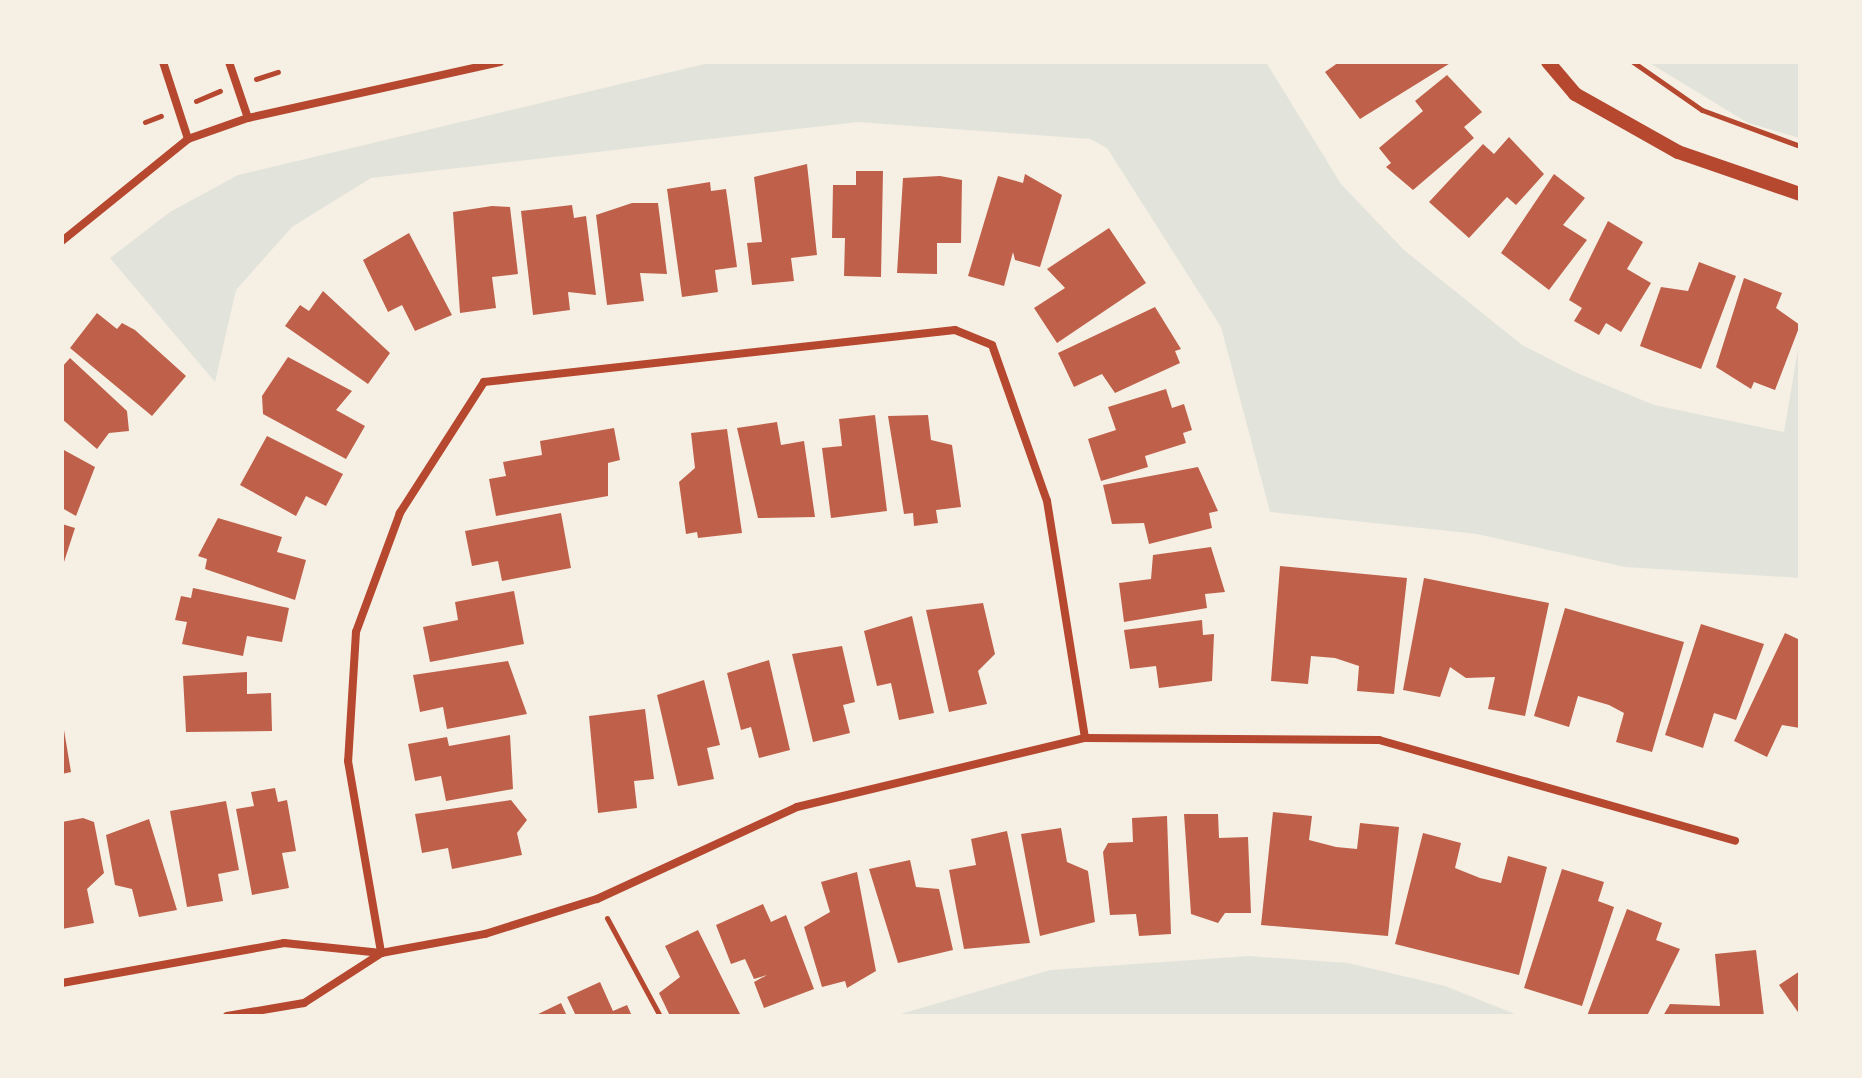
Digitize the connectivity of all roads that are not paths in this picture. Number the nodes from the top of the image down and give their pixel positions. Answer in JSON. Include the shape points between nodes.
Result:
{"nodes":[{"id":1,"x":163,"y":62,"type":"edge"},
{"id":2,"x":229,"y":62,"type":"edge"},
{"id":3,"x":500,"y":62,"type":"edge"},
{"id":4,"x":1548,"y":62,"type":"edge"},
{"id":5,"x":248,"y":118,"type":"junction"},
{"id":6,"x":188,"y":139,"type":"junction"},
{"id":7,"x":1800,"y":194,"type":"edge"},
{"id":8,"x":62,"y":241,"type":"edge"},
{"id":9,"x":1085,"y":738,"type":"junction"},
{"id":10,"x":1735,"y":841,"type":"dead end"},
{"id":11,"x":381,"y":953,"type":"junction"},
{"id":12,"x":62,"y":983,"type":"edge"},
{"id":13,"x":227,"y":1016,"type":"edge"}],
"edges":[{"from":1,"to":6,"type":"street"},
{"from":2,"to":5,"type":"street"},
{"from":3,"to":5,"type":"street"},
{"from":4,"to":7,"type":"street","via":[[1575,94],[1678,152]]},
{"from":5,"to":6,"type":"street"},
{"from":6,"to":8,"type":"street"},
{"from":9,"to":10,"type":"street","via":[[1379,740]]},
{"from":9,"to":11,"type":"street","via":[[797,807],[597,899],[485,934]]},
{"from":9,"to":11,"type":"street","via":[[1047,501],[992,345],[955,330],[484,382],[400,513],[356,632],[348,761]]},
{"from":11,"to":12,"type":"street","via":[[284,943]]},
{"from":11,"to":13,"type":"street","via":[[304,1003]]}]}
